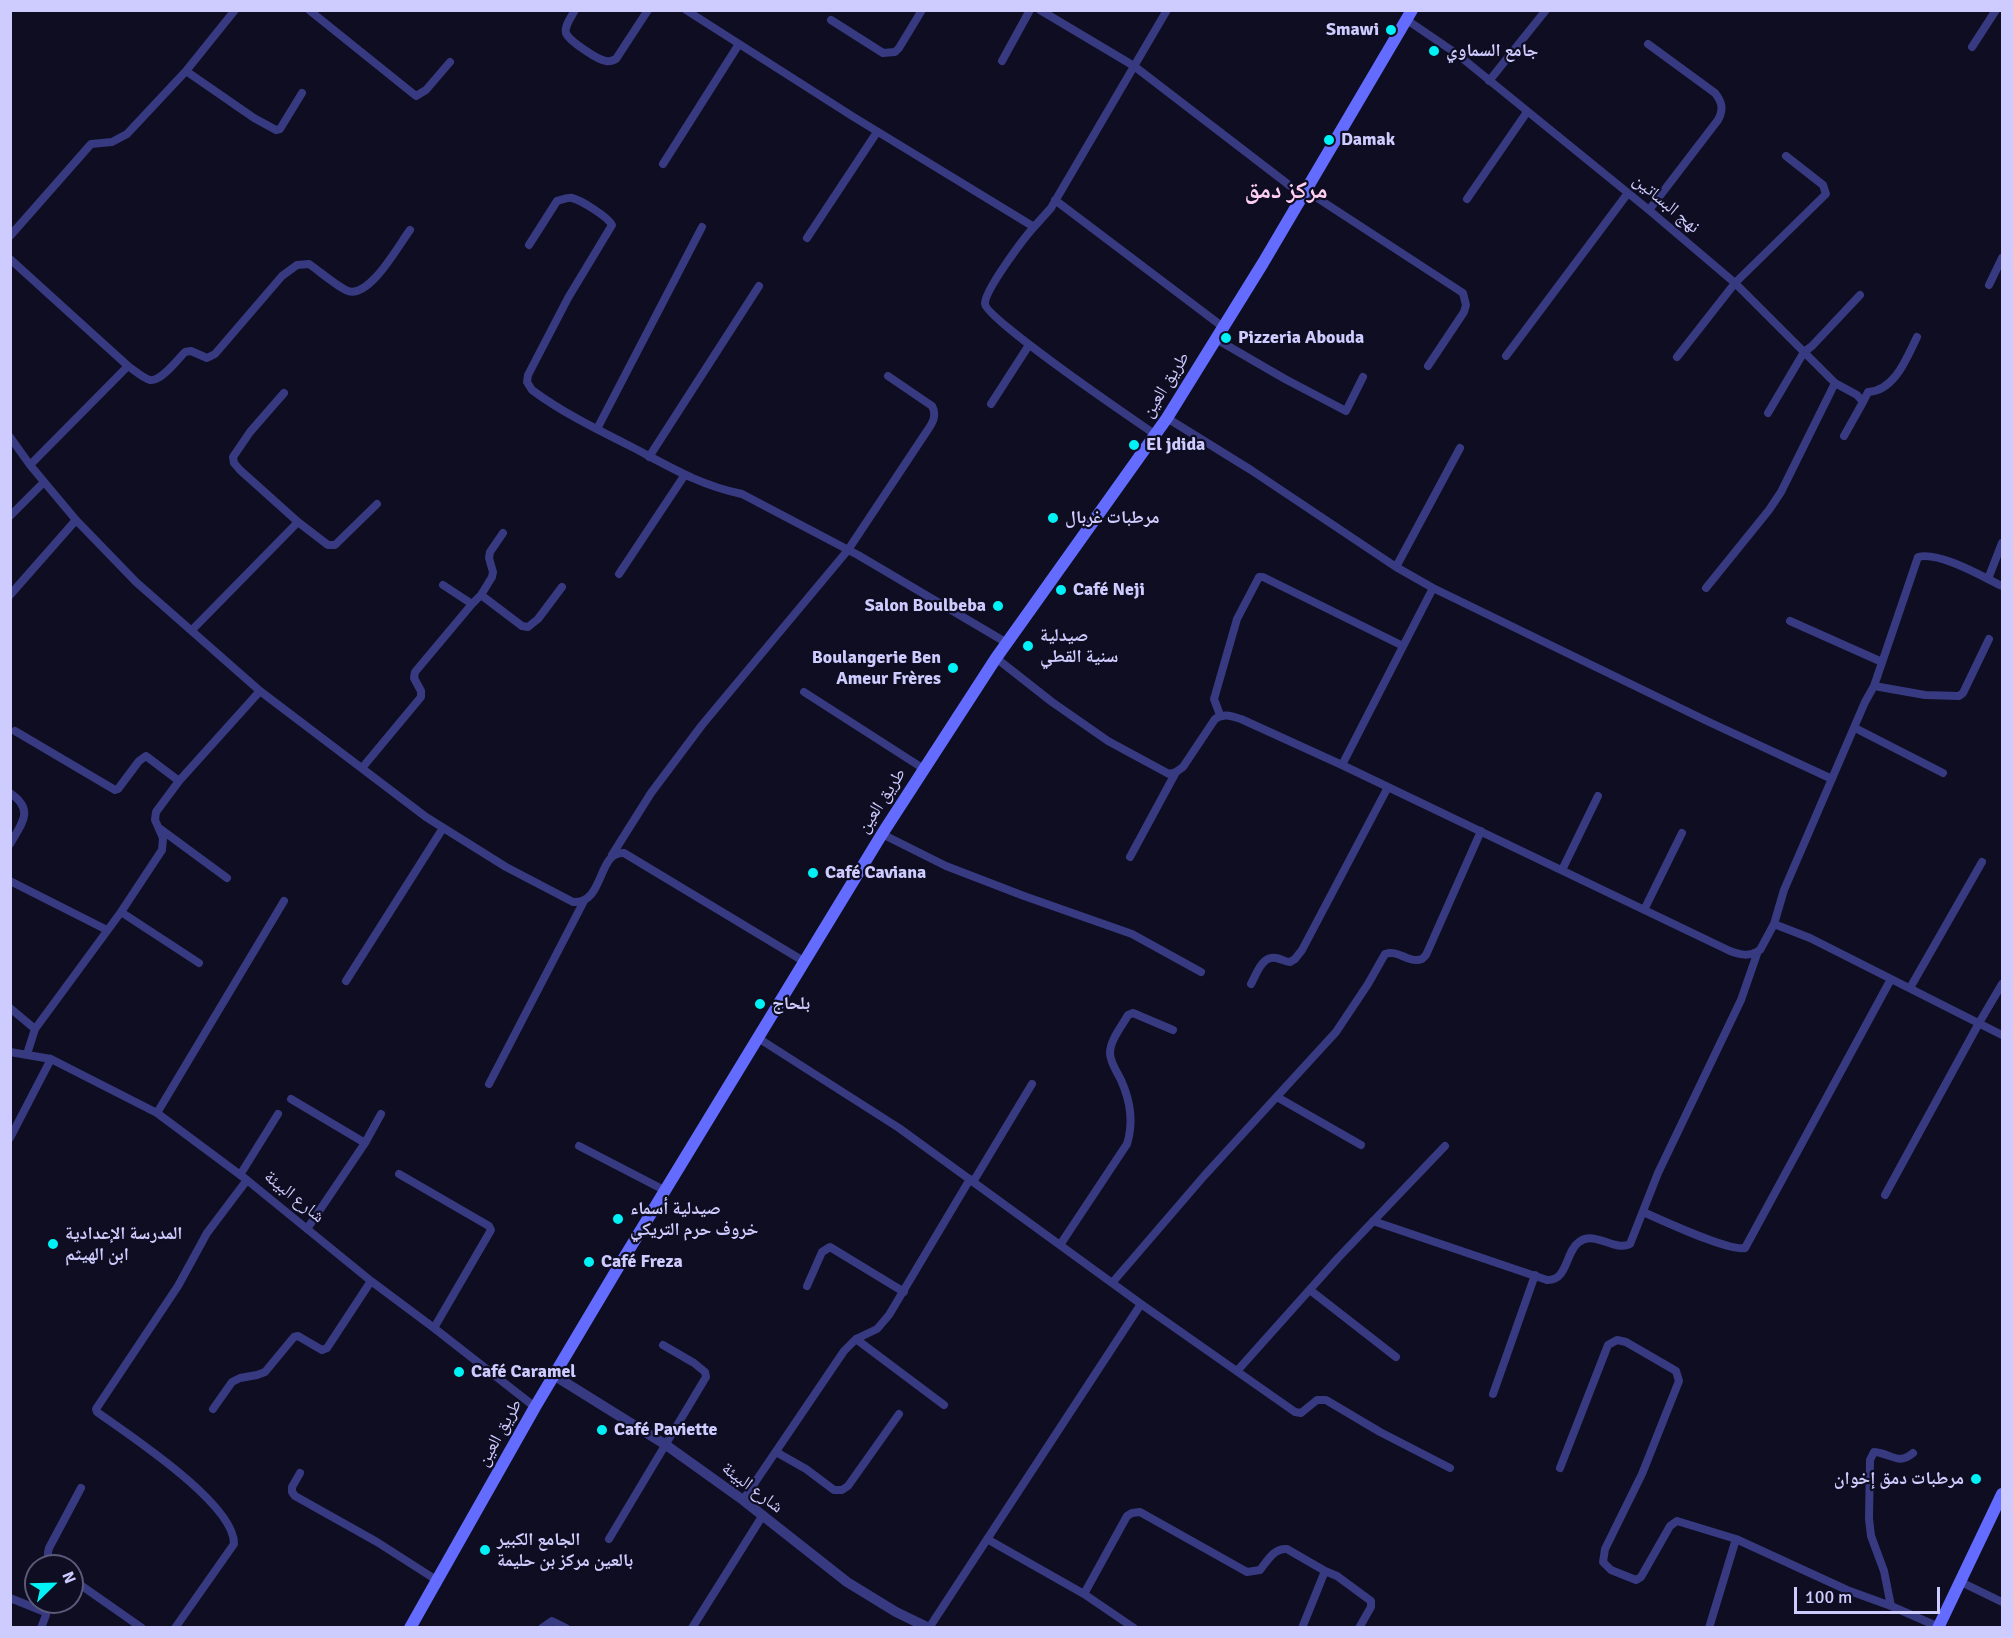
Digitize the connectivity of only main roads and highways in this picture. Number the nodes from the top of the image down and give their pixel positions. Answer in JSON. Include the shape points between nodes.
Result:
{"nodes":[{"id":1,"x":1409,"y":15,"type":"edge"},
{"id":2,"x":2002,"y":1494,"type":"edge"},
{"id":3,"x":1939,"y":1627,"type":"edge"},
{"id":4,"x":410,"y":1628,"type":"edge"}],
"edges":[{"from":1,"to":4,"type":"main road","name":"طريق العين","via":[[1167,418],[996,658],[882,834],[535,1407]]},
{"from":2,"to":3,"type":"main road"}]}
